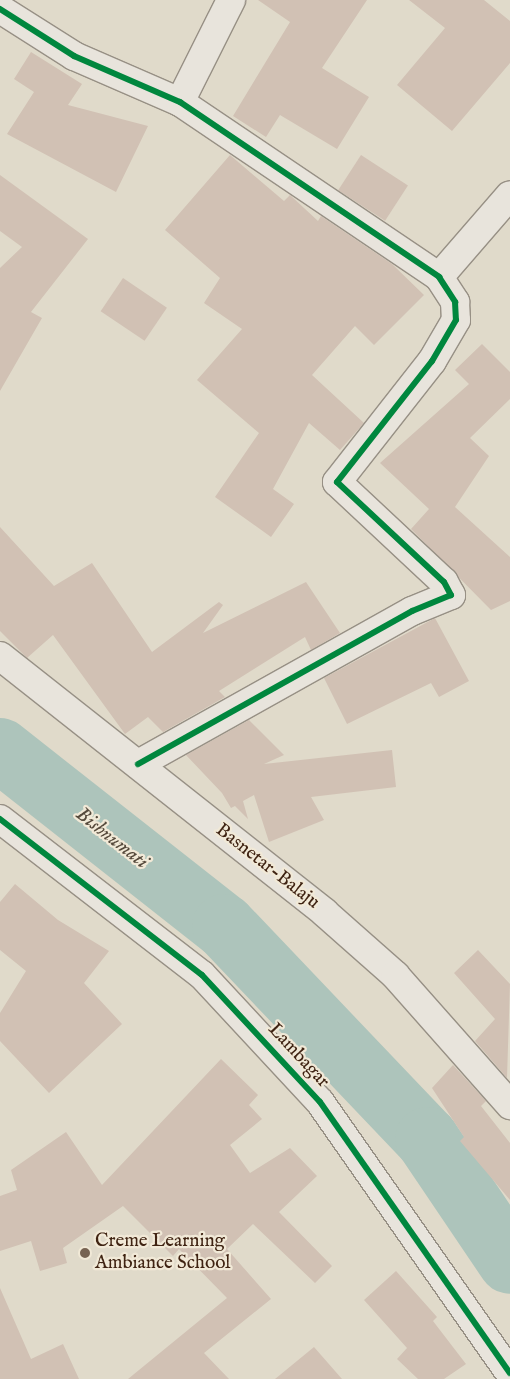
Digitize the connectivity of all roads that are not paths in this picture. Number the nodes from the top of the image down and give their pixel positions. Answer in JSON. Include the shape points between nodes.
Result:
{"nodes":[{"id":1,"x":231,"y":0,"type":"edge"},
{"id":2,"x":0,"y":9,"type":"edge"},
{"id":3,"x":180,"y":102,"type":"junction"},
{"id":4,"x":510,"y":195,"type":"edge"},
{"id":5,"x":439,"y":277,"type":"junction"},
{"id":6,"x":0,"y":656,"type":"edge"},
{"id":7,"x":138,"y":764,"type":"junction"},
{"id":8,"x":0,"y":819,"type":"edge"},
{"id":9,"x":510,"y":1105,"type":"edge"},
{"id":10,"x":510,"y":1374,"type":"edge"}],
"edges":[{"from":1,"to":3,"type":"street"},
{"from":2,"to":3,"type":"street","via":[[74,56]]},
{"from":3,"to":5,"type":"street"},
{"from":4,"to":5,"type":"street"},
{"from":5,"to":7,"type":"street","via":[[455,302],[456,320],[405,400],[336,482],[444,582],[451,595],[412,611]]},
{"from":6,"to":7,"type":"street","name":"Basnetar-Balaju"},
{"from":7,"to":9,"type":"street","name":"Basnetar-Balaju","via":[[325,913],[395,975]]},
{"from":8,"to":10,"type":"street","name":"Lambagar","via":[[202,974],[307,1088]]}]}
